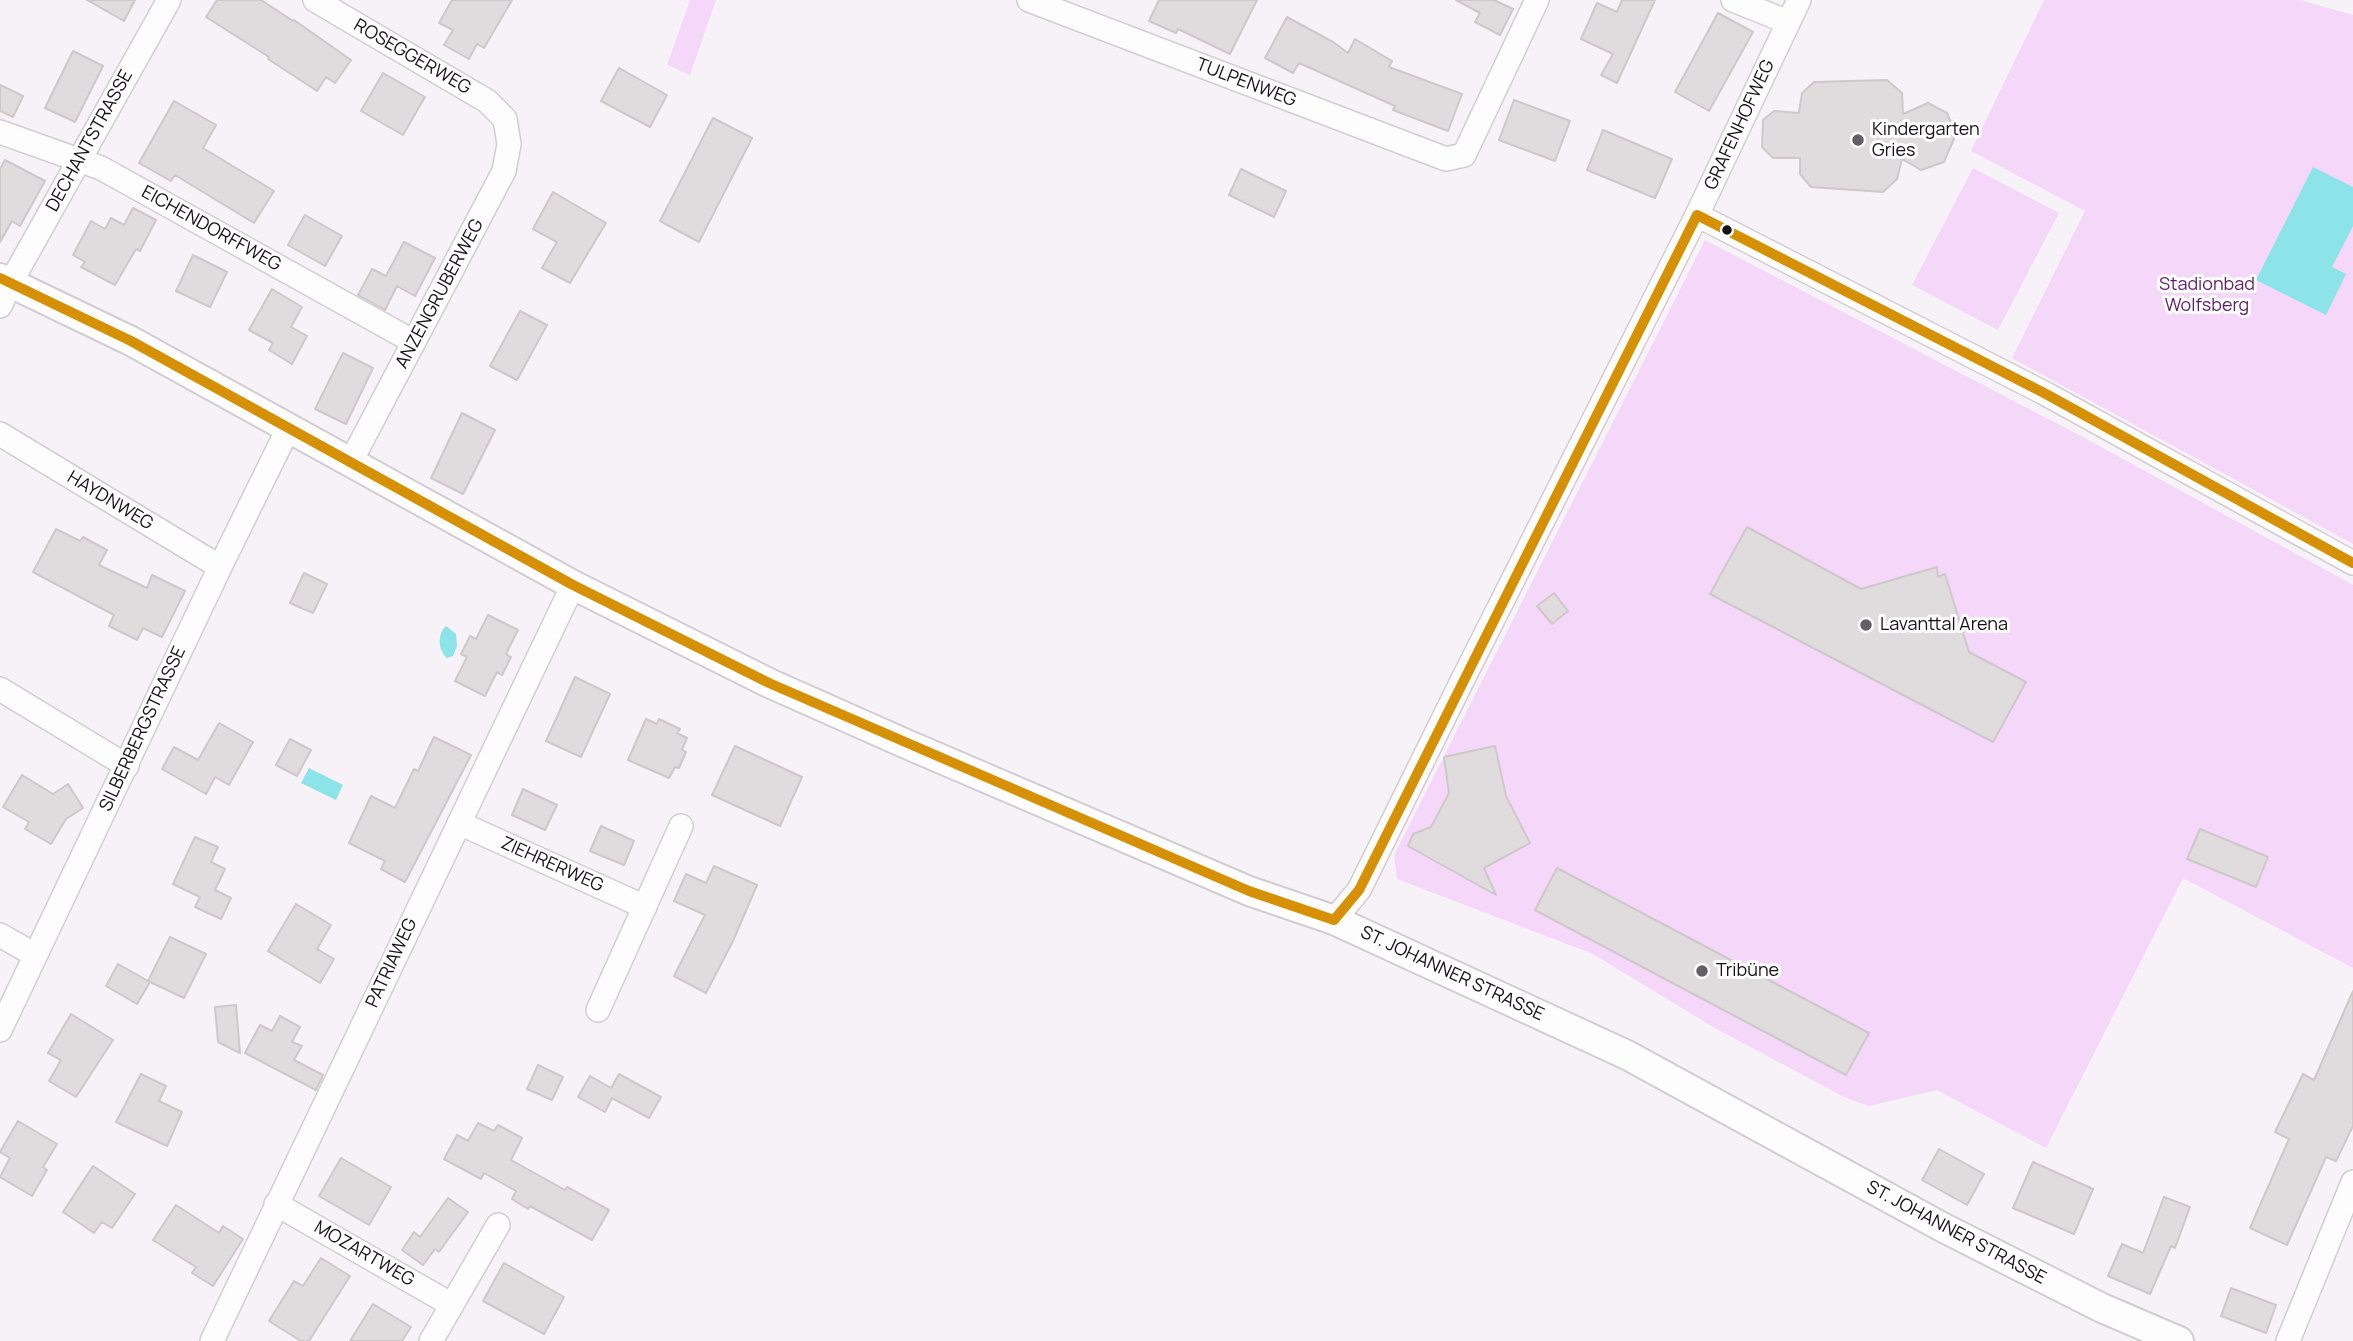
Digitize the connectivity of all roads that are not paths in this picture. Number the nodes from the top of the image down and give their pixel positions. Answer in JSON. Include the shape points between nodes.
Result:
{"nodes":[{"id":1,"x":169,"y":0,"type":"edge"},
{"id":2,"x":315,"y":0,"type":"edge"},
{"id":3,"x":1029,"y":0,"type":"edge"},
{"id":4,"x":1537,"y":0,"type":"edge"},
{"id":5,"x":1733,"y":0,"type":"edge"},
{"id":6,"x":1799,"y":0,"type":"edge"},
{"id":7,"x":1788,"y":22,"type":"junction"},
{"id":8,"x":505,"y":119,"type":"joint"},
{"id":9,"x":0,"y":132,"type":"edge"},
{"id":10,"x":79,"y":162,"type":"junction"},
{"id":11,"x":1697,"y":215,"type":"junction"},
{"id":12,"x":4,"y":289,"type":"edge"},
{"id":13,"x":414,"y":342,"type":"junction"},
{"id":14,"x":288,"y":429,"type":"junction"},
{"id":15,"x":0,"y":434,"type":"edge"},
{"id":16,"x":350,"y":463,"type":"junction"},
{"id":17,"x":2353,"y":563,"type":"edge"},
{"id":18,"x":220,"y":567,"type":"junction"},
{"id":19,"x":573,"y":586,"type":"junction"},
{"id":20,"x":0,"y":689,"type":"edge"},
{"id":21,"x":127,"y":766,"type":"junction"},
{"id":22,"x":459,"y":822,"type":"junction"},
{"id":23,"x":681,"y":827,"type":"dead end"},
{"id":24,"x":645,"y":907,"type":"junction"},
{"id":25,"x":1334,"y":920,"type":"junction"},
{"id":26,"x":0,"y":935,"type":"edge"},
{"id":27,"x":35,"y":955,"type":"junction"},
{"id":28,"x":598,"y":1010,"type":"dead end"},
{"id":29,"x":0,"y":1030,"type":"edge"},
{"id":30,"x":2353,"y":1182,"type":"edge"},
{"id":31,"x":276,"y":1204,"type":"junction"},
{"id":32,"x":498,"y":1225,"type":"dead end"},
{"id":33,"x":452,"y":1305,"type":"junction"},
{"id":34,"x":212,"y":1341,"type":"edge"},
{"id":35,"x":432,"y":1341,"type":"edge"},
{"id":36,"x":2179,"y":1341,"type":"edge"},
{"id":37,"x":2288,"y":1341,"type":"edge"}],
"edges":[{"from":1,"to":10,"type":"street","name":"DECHANTSTRASSE"},
{"from":2,"to":8,"type":"street","name":"ROSEGGERWEG","via":[[487,101]]},
{"from":3,"to":4,"type":"street","name":"TULPENWEG","via":[[1446,159],[1464,155]]},
{"from":5,"to":7,"type":"street"},
{"from":6,"to":7,"type":"street","name":"GRAFENHOFWEG"},
{"from":7,"to":11,"type":"street","name":"GRAFENHOFWEG"},
{"from":8,"to":13,"type":"street","name":"ANZENGRUBERWEG","via":[[509,144],[504,171]]},
{"from":9,"to":10,"type":"street","name":"EICHENDORFFWEG"},
{"from":10,"to":12,"type":"street","name":"DECHANTSTRASSE"},
{"from":10,"to":13,"type":"street","name":"EICHENDORFFWEG","via":[[102,168]]},
{"from":11,"to":17,"type":"street","via":[[2046,394]]},
{"from":11,"to":25,"type":"street","name":"GRAFENHOFWEG","via":[[1360,890]]},
{"from":12,"to":14,"type":"street","name":"ST. JOHANNER STRASSE","via":[[131,341]]},
{"from":13,"to":16,"type":"street","name":"ANZENGRUBERWEG"},
{"from":14,"to":16,"type":"street","name":"ST. JOHANNER STRASSE"},
{"from":14,"to":18,"type":"street","name":"SILBERBERGSTRASSE"},
{"from":15,"to":18,"type":"street","name":"HAYDNWEG"},
{"from":16,"to":19,"type":"street","name":"ST. JOHANNER STRASSE"},
{"from":18,"to":21,"type":"street","name":"SILBERBERGSTRASSE"},
{"from":19,"to":22,"type":"street","name":"PATRIAWEG"},
{"from":19,"to":25,"type":"street","name":"ST. JOHANNER STRASSE","via":[[904,744],[1249,891]]},
{"from":20,"to":21,"type":"street"},
{"from":21,"to":27,"type":"street","name":"SILBERBERGSTRASSE"},
{"from":22,"to":24,"type":"street","name":"ZIEHRERWEG"},
{"from":22,"to":31,"type":"street","name":"PATRIAWEG"},
{"from":23,"to":24,"type":"street"},
{"from":24,"to":28,"type":"street"},
{"from":25,"to":36,"type":"street","name":"ST. JOHANNER STRASSE","via":[[1627,1055],[1942,1227],[2102,1308]]},
{"from":26,"to":27,"type":"street"},
{"from":27,"to":29,"type":"street","name":"SILBERBERGSTRASSE"},
{"from":30,"to":37,"type":"street"},
{"from":31,"to":33,"type":"street","name":"MOZARTWEG"},
{"from":31,"to":34,"type":"street","name":"PATRIAWEG"},
{"from":32,"to":33,"type":"street"},
{"from":33,"to":35,"type":"street"}]}
